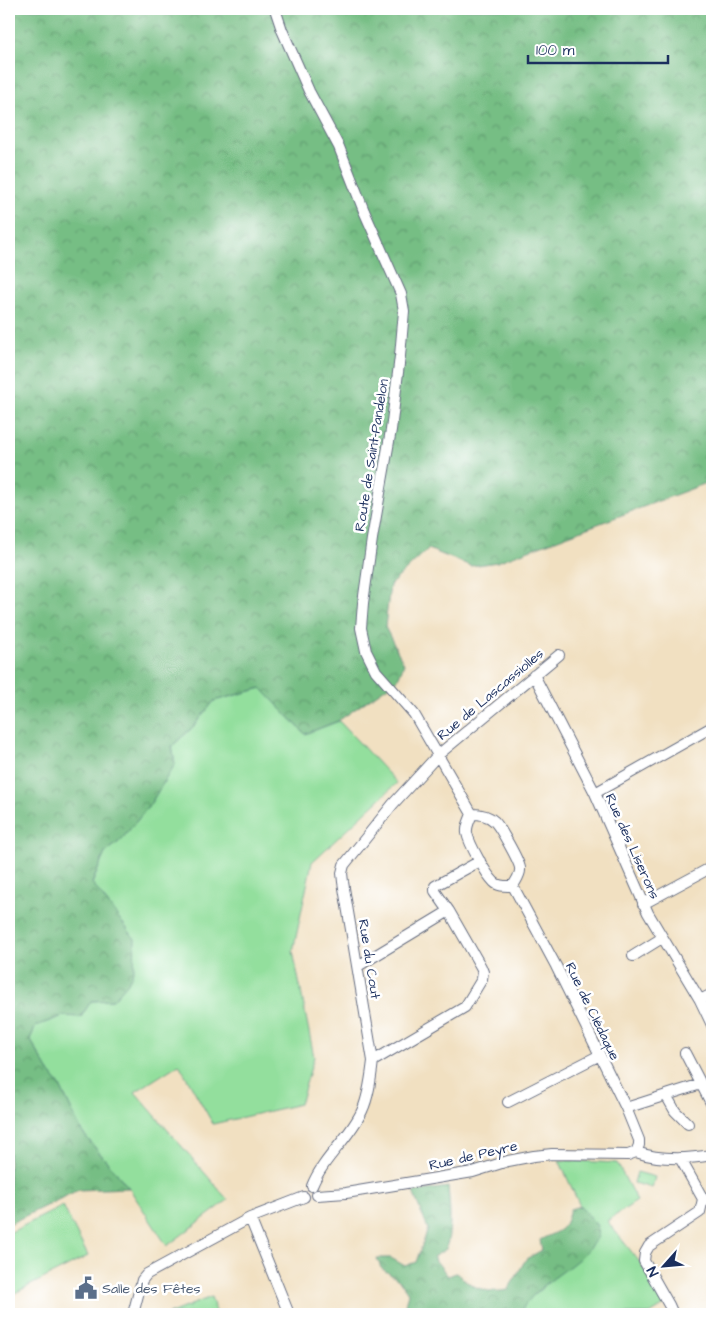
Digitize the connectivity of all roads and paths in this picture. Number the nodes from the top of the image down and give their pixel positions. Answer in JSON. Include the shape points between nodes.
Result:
{"nodes":[{"id":1,"x":275,"y":9,"type":"edge"},
{"id":2,"x":559,"y":655,"type":"dead end"},
{"id":3,"x":534,"y":675,"type":"junction"},
{"id":4,"x":712,"y":727,"type":"edge"},
{"id":5,"x":438,"y":755,"type":"junction"},
{"id":6,"x":595,"y":793,"type":"junction"},
{"id":7,"x":472,"y":814,"type":"junction"},
{"id":8,"x":480,"y":861,"type":"junction"},
{"id":9,"x":712,"y":867,"type":"edge"},
{"id":10,"x":513,"y":886,"type":"junction"},
{"id":11,"x":643,"y":904,"type":"junction"},
{"id":12,"x":448,"y":911,"type":"junction"},
{"id":13,"x":662,"y":938,"type":"junction"},
{"id":14,"x":633,"y":956,"type":"dead end"},
{"id":15,"x":358,"y":966,"type":"junction"},
{"id":16,"x":712,"y":994,"type":"edge"},
{"id":17,"x":700,"y":1000,"type":"junction"},
{"id":18,"x":712,"y":1025,"type":"edge"},
{"id":19,"x":685,"y":1053,"type":"dead end"},
{"id":20,"x":600,"y":1055,"type":"junction"},
{"id":21,"x":373,"y":1061,"type":"junction"},
{"id":22,"x":701,"y":1084,"type":"junction"},
{"id":23,"x":666,"y":1095,"type":"junction"},
{"id":24,"x":508,"y":1102,"type":"dead end"},
{"id":25,"x":712,"y":1104,"type":"edge"},
{"id":26,"x":626,"y":1108,"type":"junction"},
{"id":27,"x":688,"y":1124,"type":"dead end"},
{"id":28,"x":636,"y":1152,"type":"junction"},
{"id":29,"x":712,"y":1156,"type":"edge"},
{"id":30,"x":680,"y":1158,"type":"junction"},
{"id":31,"x":314,"y":1191,"type":"junction"},
{"id":32,"x":250,"y":1218,"type":"junction"},
{"id":33,"x":134,"y":1314,"type":"edge"},
{"id":34,"x":289,"y":1314,"type":"edge"},
{"id":35,"x":672,"y":1314,"type":"edge"}],
"edges":[{"from":1,"to":5,"type":"street","name":"Route de Saint-Pandelon","via":[[309,91],[339,147],[401,294],[404,311],[400,356],[362,603],[362,636],[372,665],[414,714]]},
{"from":2,"to":3,"type":"street","name":"Rue de Lascassiolles"},
{"from":3,"to":5,"type":"street","name":"Rue de Lascassiolles"},
{"from":3,"to":6,"type":"street","name":"Rue des Liserons"},
{"from":4,"to":6,"type":"street"},
{"from":5,"to":7,"type":"street"},
{"from":5,"to":15,"type":"street","name":"Rue du Cout","via":[[344,865],[342,873]]},
{"from":6,"to":11,"type":"street","name":"Rue des Liserons"},
{"from":7,"to":8,"type":"street","via":[[467,833]]},
{"from":7,"to":10,"type":"street","via":[[487,816],[494,821],[514,855],[520,869]]},
{"from":8,"to":10,"type":"street","via":[[494,882]]},
{"from":8,"to":12,"type":"street","via":[[435,886]]},
{"from":9,"to":11,"type":"street"},
{"from":10,"to":20,"type":"street","name":"Rue de Clédaque"},
{"from":11,"to":13,"type":"street","name":"Rue des Liserons"},
{"from":12,"to":15,"type":"street"},
{"from":12,"to":21,"type":"street","via":[[481,967],[482,979],[465,1007]]},
{"from":13,"to":14,"type":"street"},
{"from":13,"to":17,"type":"street","name":"Rue des Liserons"},
{"from":15,"to":21,"type":"street","name":"Rue du Cout"},
{"from":16,"to":17,"type":"street"},
{"from":17,"to":18,"type":"street","name":"Rue des Liserons"},
{"from":19,"to":22,"type":"street"},
{"from":20,"to":24,"type":"street"},
{"from":20,"to":26,"type":"street","name":"Rue de Clédaque"},
{"from":21,"to":31,"type":"street","name":"Rue du Cout","via":[[363,1109],[318,1172]]},
{"from":22,"to":23,"type":"street"},
{"from":22,"to":25,"type":"street"},
{"from":23,"to":26,"type":"street"},
{"from":23,"to":27,"type":"street"},
{"from":26,"to":28,"type":"street","name":"Rue de Clédaque","via":[[639,1140]]},
{"from":28,"to":30,"type":"street","name":"Rue de Peyre"},
{"from":28,"to":31,"type":"street","name":"Rue de Peyre","via":[[628,1155],[534,1156],[473,1172],[346,1193]]},
{"from":29,"to":30,"type":"street","name":"Rue de Peyre"},
{"from":30,"to":35,"type":"street","via":[[703,1199],[700,1212],[649,1246],[644,1261]]},
{"from":31,"to":32,"type":"street","name":"Rue de Peyre","via":[[312,1200],[304,1197]]},
{"from":32,"to":33,"type":"street","name":"Rue de Peyre","via":[[147,1274],[142,1280]]},
{"from":32,"to":34,"type":"street"}]}
